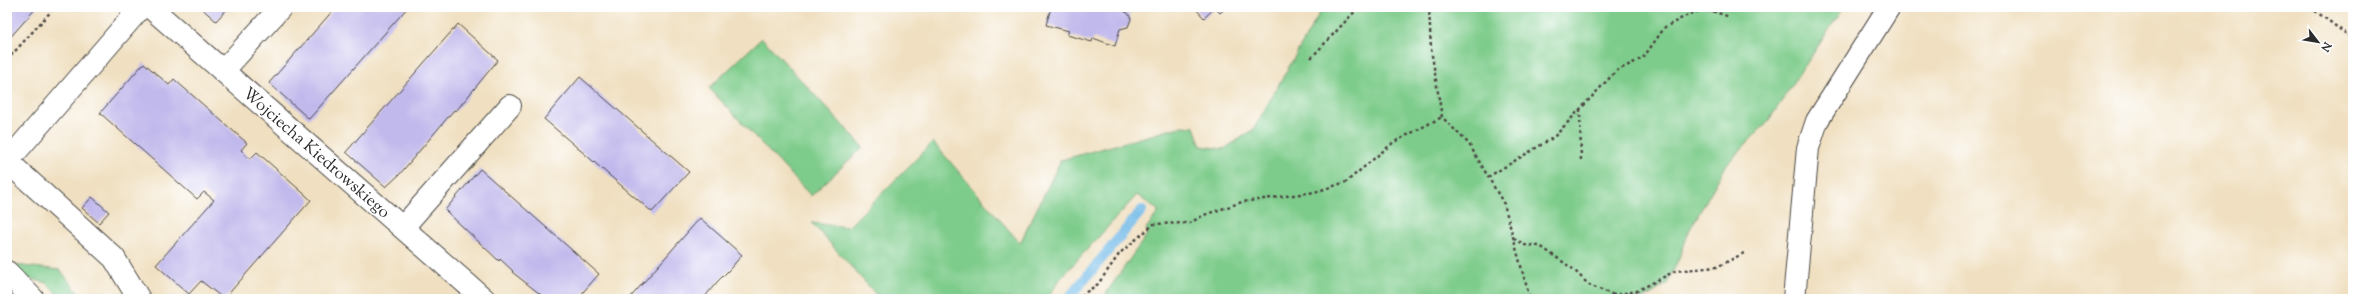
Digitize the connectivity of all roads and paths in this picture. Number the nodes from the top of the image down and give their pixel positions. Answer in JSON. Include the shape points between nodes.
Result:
{"nodes":[{"id":1,"x":54,"y":7,"type":"edge"},
{"id":2,"x":141,"y":7,"type":"edge"},
{"id":3,"x":150,"y":7,"type":"edge"},
{"id":4,"x":281,"y":7,"type":"edge"},
{"id":5,"x":1358,"y":7,"type":"edge"},
{"id":6,"x":1429,"y":7,"type":"edge"},
{"id":7,"x":1889,"y":7,"type":"edge"},
{"id":8,"x":2310,"y":7,"type":"edge"},
{"id":9,"x":1706,"y":8,"type":"edge"},
{"id":10,"x":1730,"y":17,"type":"dead end"},
{"id":11,"x":2353,"y":39,"type":"edge"},
{"id":12,"x":1311,"y":58,"type":"dead end"},
{"id":13,"x":7,"y":60,"type":"edge"},
{"id":14,"x":223,"y":71,"type":"junction"},
{"id":15,"x":510,"y":106,"type":"dead end"},
{"id":16,"x":1580,"y":109,"type":"junction"},
{"id":17,"x":1442,"y":117,"type":"junction"},
{"id":18,"x":1581,"y":161,"type":"dead end"},
{"id":19,"x":7,"y":162,"type":"edge"},
{"id":20,"x":1488,"y":177,"type":"junction"},
{"id":21,"x":404,"y":228,"type":"junction"},
{"id":22,"x":1514,"y":238,"type":"junction"},
{"id":23,"x":1746,"y":252,"type":"dead end"},
{"id":24,"x":7,"y":272,"type":"edge"},
{"id":25,"x":1614,"y":295,"type":"junction"},
{"id":26,"x":33,"y":299,"type":"edge"},
{"id":27,"x":140,"y":299,"type":"edge"},
{"id":28,"x":484,"y":299,"type":"edge"},
{"id":29,"x":1076,"y":299,"type":"edge"},
{"id":30,"x":1530,"y":299,"type":"edge"},
{"id":31,"x":1607,"y":299,"type":"edge"},
{"id":32,"x":1794,"y":299,"type":"edge"}],
"edges":[{"from":1,"to":13,"type":"path"},
{"from":2,"to":19,"type":"street"},
{"from":3,"to":14,"type":"street","name":"Wojciecha Kiedrowskiego"},
{"from":4,"to":14,"type":"street"},
{"from":5,"to":12,"type":"path"},
{"from":6,"to":17,"type":"path","via":[[1431,50]]},
{"from":7,"to":32,"type":"street","via":[[1817,120],[1808,148]]},
{"from":8,"to":11,"type":"path"},
{"from":9,"to":10,"type":"path"},
{"from":9,"to":16,"type":"path","via":[[1665,27],[1643,58],[1616,71]]},
{"from":14,"to":21,"type":"street","name":"Wojciecha Kiedrowskiego"},
{"from":15,"to":21,"type":"street"},
{"from":16,"to":18,"type":"path"},
{"from":16,"to":20,"type":"path","via":[[1554,137]]},
{"from":17,"to":20,"type":"path","via":[[1469,144]]},
{"from":17,"to":29,"type":"path","via":[[1394,142],[1346,182],[1315,192],[1242,202],[1204,215],[1190,223],[1154,224],[1120,253],[1098,284]]},
{"from":19,"to":27,"type":"street","via":[[114,258]]},
{"from":20,"to":22,"type":"path","via":[[1504,204]]},
{"from":21,"to":28,"type":"street","name":"Wojciecha Kiedrowskiego"},
{"from":22,"to":25,"type":"path","via":[[1525,245],[1540,246],[1573,269],[1590,285]]},
{"from":22,"to":30,"type":"path"},
{"from":23,"to":25,"type":"path","via":[[1717,267],[1675,271],[1637,291]]},
{"from":24,"to":26,"type":"street"},
{"from":25,"to":31,"type":"path"}]}
